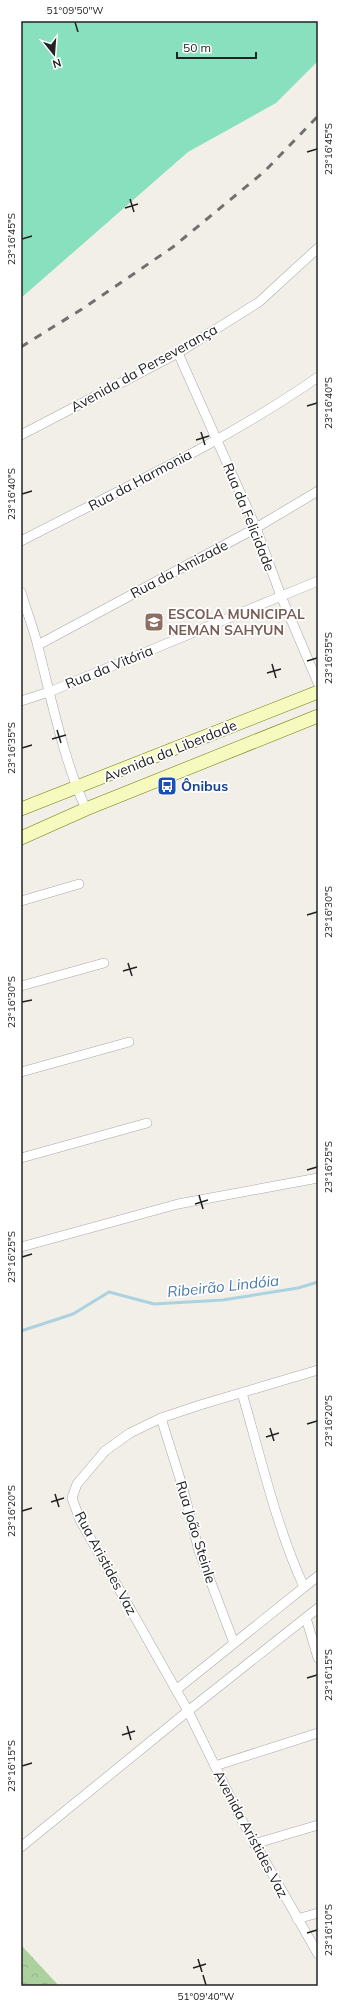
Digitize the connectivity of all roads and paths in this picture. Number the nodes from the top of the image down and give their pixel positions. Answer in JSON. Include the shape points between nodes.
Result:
{"nodes":[{"id":1,"x":318,"y":248,"type":"edge"},
{"id":2,"x":178,"y":353,"type":"junction"},
{"id":3,"x":318,"y":377,"type":"edge"},
{"id":4,"x":21,"y":435,"type":"edge"},
{"id":5,"x":217,"y":439,"type":"junction"},
{"id":6,"x":318,"y":491,"type":"edge"},
{"id":7,"x":256,"y":528,"type":"junction"},
{"id":8,"x":21,"y":541,"type":"edge"},
{"id":9,"x":318,"y":581,"type":"edge"},
{"id":10,"x":21,"y":592,"type":"edge"},
{"id":11,"x":281,"y":596,"type":"junction"},
{"id":12,"x":25,"y":623,"type":"edge"},
{"id":13,"x":38,"y":645,"type":"junction"},
{"id":14,"x":318,"y":683,"type":"edge"},
{"id":15,"x":49,"y":692,"type":"junction"},
{"id":16,"x":318,"y":692,"type":"edge"},
{"id":17,"x":21,"y":701,"type":"edge"},
{"id":18,"x":318,"y":716,"type":"edge"},
{"id":19,"x":77,"y":788,"type":"junction"},
{"id":20,"x":21,"y":809,"type":"edge"},
{"id":21,"x":86,"y":809,"type":"junction"},
{"id":22,"x":21,"y":838,"type":"edge"},
{"id":23,"x":79,"y":884,"type":"dead end"},
{"id":24,"x":21,"y":901,"type":"edge"},
{"id":25,"x":104,"y":963,"type":"dead end"},
{"id":26,"x":21,"y":986,"type":"edge"},
{"id":27,"x":129,"y":1042,"type":"dead end"},
{"id":28,"x":21,"y":1072,"type":"edge"},
{"id":29,"x":147,"y":1123,"type":"dead end"},
{"id":30,"x":21,"y":1158,"type":"edge"},
{"id":31,"x":318,"y":1178,"type":"edge"},
{"id":32,"x":21,"y":1247,"type":"edge"},
{"id":33,"x":318,"y":1370,"type":"edge"},
{"id":34,"x":242,"y":1394,"type":"junction"},
{"id":35,"x":161,"y":1418,"type":"junction"},
{"id":36,"x":318,"y":1576,"type":"edge"},
{"id":37,"x":304,"y":1587,"type":"junction"},
{"id":38,"x":318,"y":1608,"type":"edge"},
{"id":39,"x":306,"y":1618,"type":"junction"},
{"id":40,"x":234,"y":1643,"type":"junction"},
{"id":41,"x":318,"y":1658,"type":"edge"},
{"id":42,"x":176,"y":1690,"type":"junction"},
{"id":43,"x":188,"y":1711,"type":"junction"},
{"id":44,"x":318,"y":1733,"type":"edge"},
{"id":45,"x":215,"y":1766,"type":"junction"},
{"id":46,"x":318,"y":1825,"type":"edge"},
{"id":47,"x":254,"y":1844,"type":"junction"},
{"id":48,"x":21,"y":1847,"type":"edge"},
{"id":49,"x":318,"y":1913,"type":"edge"},
{"id":50,"x":297,"y":1919,"type":"junction"},
{"id":51,"x":318,"y":1954,"type":"edge"}],
"edges":[{"from":1,"to":2,"type":"street","name":"Avenida da Perseverança","via":[[259,302]]},
{"from":2,"to":4,"type":"street","name":"Avenida da Perseverança"},
{"from":2,"to":5,"type":"street","name":"Rua da Felicidade"},
{"from":3,"to":5,"type":"street","name":"Rua da Harmonia","via":[[278,405]]},
{"from":5,"to":7,"type":"street","name":"Rua da Felicidade"},
{"from":5,"to":8,"type":"street","name":"Rua da Harmonia"},
{"from":6,"to":7,"type":"street","name":"Rua da Amizade"},
{"from":7,"to":11,"type":"street","name":"Rua da Felicidade"},
{"from":7,"to":13,"type":"street","name":"Rua da Amizade"},
{"from":9,"to":11,"type":"street","name":"Rua da Vitória"},
{"from":10,"to":12,"type":"street","name":"Rua da Vitória"},
{"from":11,"to":14,"type":"street","name":"Rua da Felicidade"},
{"from":11,"to":15,"type":"street","name":"Rua da Vitória"},
{"from":12,"to":13,"type":"street","name":"Rua da Vitória"},
{"from":13,"to":15,"type":"street","name":"Rua da Vitória"},
{"from":15,"to":17,"type":"street"},
{"from":15,"to":19,"type":"street","name":"Rua da Vitória"},
{"from":16,"to":19,"type":"street","name":"Avenida da Liberdade"},
{"from":18,"to":21,"type":"street","name":"Avenida da Liberdade"},
{"from":19,"to":20,"type":"street","name":"Avenida da Liberdade"},
{"from":19,"to":21,"type":"street","name":"Rua da Vitória"},
{"from":21,"to":22,"type":"street","name":"Avenida da Liberdade"},
{"from":23,"to":24,"type":"street"},
{"from":25,"to":26,"type":"street"},
{"from":27,"to":28,"type":"street"},
{"from":29,"to":30,"type":"street"},
{"from":31,"to":32,"type":"street","via":[[178,1204]]},
{"from":33,"to":34,"type":"street","name":"Rua Aristides Vaz"},
{"from":34,"to":35,"type":"street","name":"Rua Aristides Vaz","via":[[200,1404]]},
{"from":34,"to":37,"type":"street","via":[[280,1524]]},
{"from":35,"to":40,"type":"street","name":"Rua João Steinle","via":[[199,1551]]},
{"from":35,"to":42,"type":"street","name":"Rua Aristides Vaz","via":[[130,1433],[105,1451],[77,1484],[72,1498],[80,1520]]},
{"from":36,"to":37,"type":"street"},
{"from":37,"to":40,"type":"street"},
{"from":38,"to":39,"type":"street"},
{"from":39,"to":41,"type":"street"},
{"from":39,"to":43,"type":"street"},
{"from":40,"to":42,"type":"street"},
{"from":42,"to":43,"type":"street","name":"Rua Aristides Vaz"},
{"from":43,"to":45,"type":"street","name":"Avenida Aristides Vaz"},
{"from":43,"to":48,"type":"street"},
{"from":44,"to":45,"type":"street"},
{"from":45,"to":47,"type":"street","name":"Avenida Aristides Vaz"},
{"from":46,"to":47,"type":"street"},
{"from":47,"to":50,"type":"street","name":"Avenida Aristides Vaz"},
{"from":49,"to":50,"type":"street"},
{"from":50,"to":51,"type":"street","name":"Avenida Aristides Vaz"}]}
